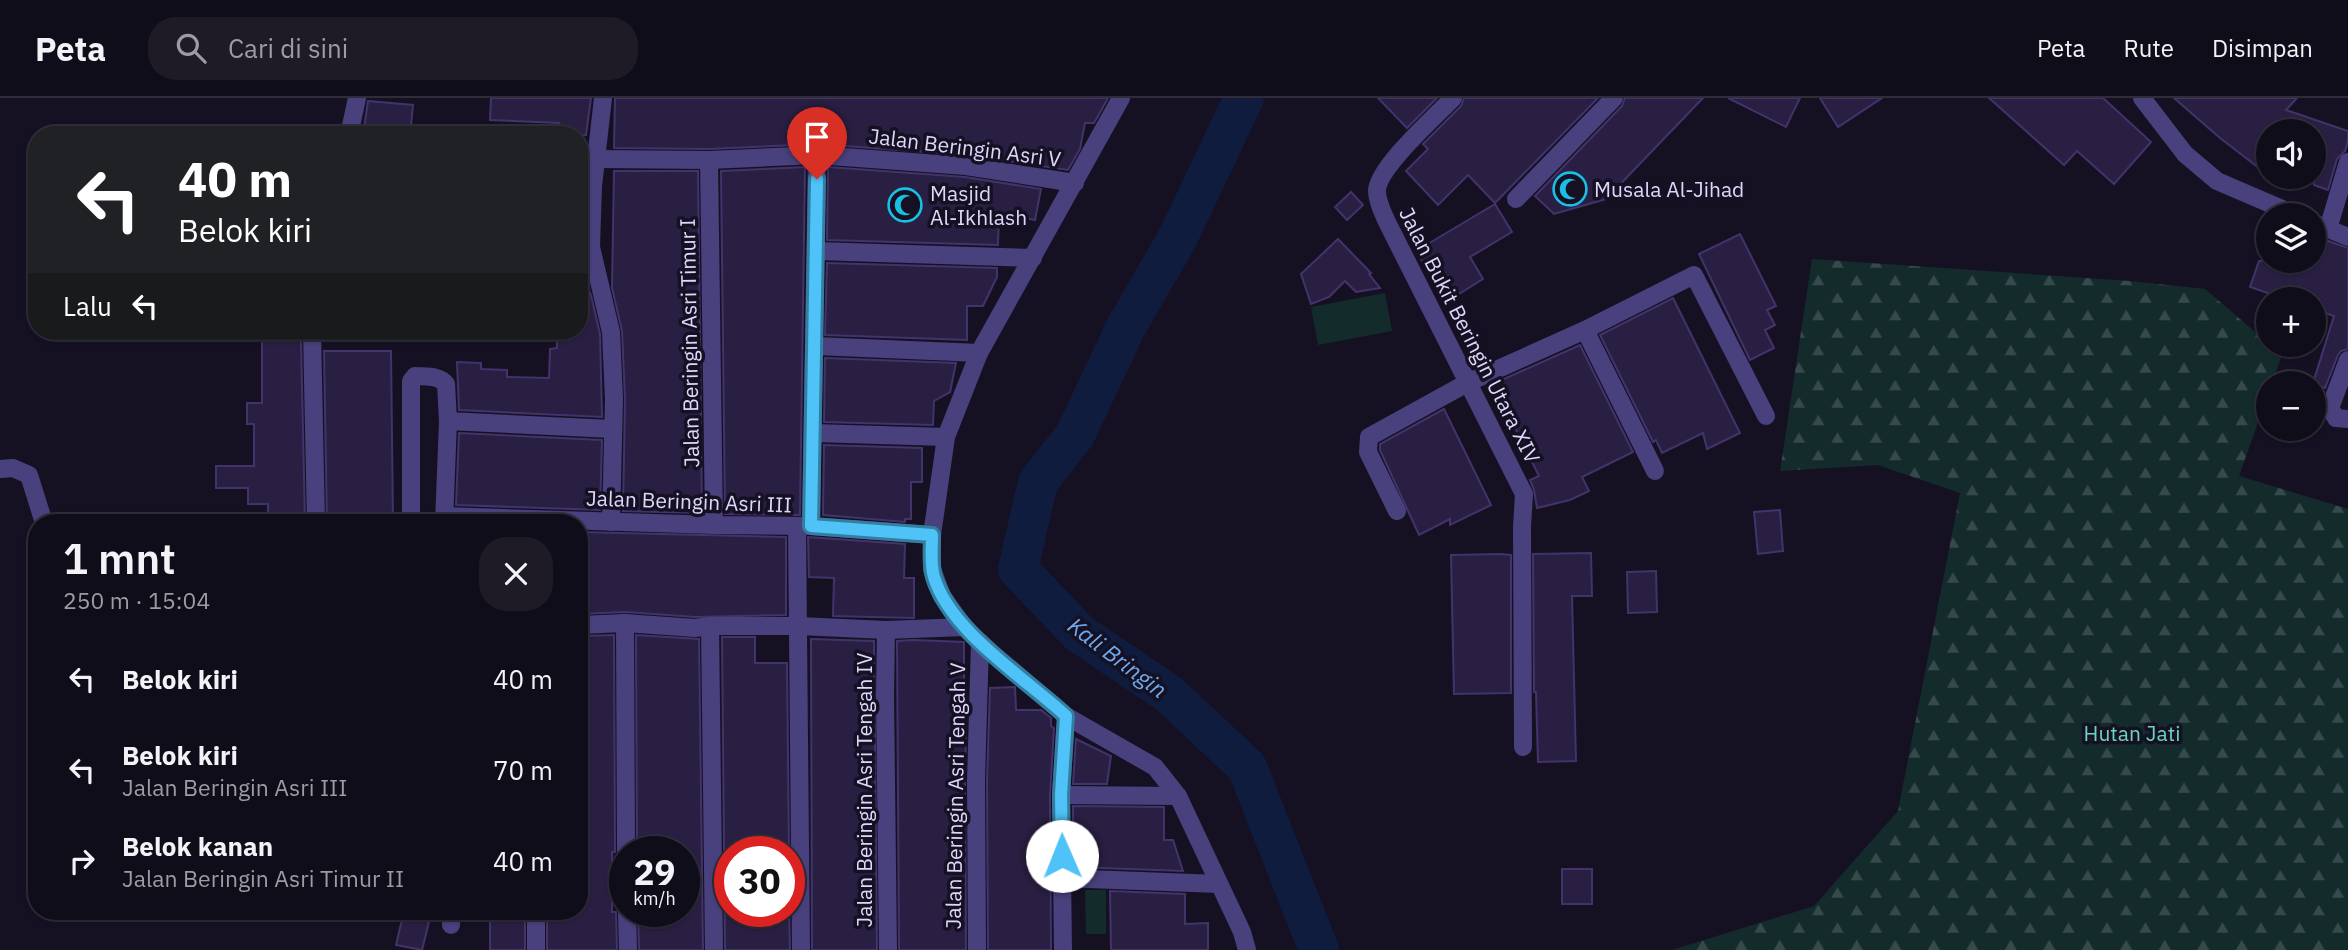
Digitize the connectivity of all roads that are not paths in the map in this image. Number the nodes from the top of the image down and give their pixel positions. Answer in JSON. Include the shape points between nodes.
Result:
{"nodes":[{"id":1,"x":357,"y":98,"type":"edge"},
{"id":2,"x":603,"y":98,"type":"edge"},
{"id":3,"x":1121,"y":98,"type":"edge"},
{"id":4,"x":1452,"y":98,"type":"edge"},
{"id":5,"x":1614,"y":98,"type":"edge"},
{"id":6,"x":2142,"y":98,"type":"edge"},
{"id":7,"x":351,"y":126,"type":"edge"},
{"id":8,"x":817,"y":155,"type":"junction"},
{"id":9,"x":597,"y":159,"type":"junction"},
{"id":10,"x":709,"y":160,"type":"junction"},
{"id":11,"x":2348,"y":162,"type":"edge"},
{"id":12,"x":1075,"y":183,"type":"junction"},
{"id":13,"x":1516,"y":199,"type":"dead end"},
{"id":14,"x":2268,"y":203,"type":"edge"},
{"id":15,"x":2326,"y":214,"type":"edge"},
{"id":16,"x":2326,"y":228,"type":"edge"},
{"id":17,"x":2348,"y":237,"type":"edge"},
{"id":18,"x":817,"y":251,"type":"junction"},
{"id":19,"x":1033,"y":258,"type":"junction"},
{"id":20,"x":1585,"y":330,"type":"junction"},
{"id":21,"x":312,"y":340,"type":"edge"},
{"id":22,"x":816,"y":346,"type":"junction"},
{"id":23,"x":979,"y":353,"type":"junction"},
{"id":24,"x":2348,"y":361,"type":"edge"},
{"id":25,"x":1467,"y":383,"type":"junction"},
{"id":26,"x":1766,"y":416,"type":"dead end"},
{"id":27,"x":2348,"y":419,"type":"edge"},
{"id":28,"x":449,"y":421,"type":"junction"},
{"id":29,"x":612,"y":429,"type":"junction"},
{"id":30,"x":813,"y":433,"type":"junction"},
{"id":31,"x":946,"y":438,"type":"junction"},
{"id":32,"x":0,"y":469,"type":"edge"},
{"id":33,"x":1656,"y":471,"type":"dead end"},
{"id":34,"x":1397,"y":511,"type":"dead end"},
{"id":35,"x":41,"y":514,"type":"edge"},
{"id":36,"x":316,"y":514,"type":"edge"},
{"id":37,"x":411,"y":514,"type":"edge"},
{"id":38,"x":444,"y":514,"type":"edge"},
{"id":39,"x":588,"y":522,"type":"edge"},
{"id":40,"x":611,"y":522,"type":"junction"},
{"id":41,"x":715,"y":525,"type":"junction"},
{"id":42,"x":804,"y":527,"type":"junction"},
{"id":43,"x":932,"y":535,"type":"junction"},
{"id":44,"x":625,"y":623,"type":"junction"},
{"id":45,"x":588,"y":625,"type":"edge"},
{"id":46,"x":710,"y":626,"type":"junction"},
{"id":47,"x":799,"y":626,"type":"junction"},
{"id":48,"x":964,"y":627,"type":"junction"},
{"id":49,"x":886,"y":630,"type":"junction"},
{"id":50,"x":980,"y":642,"type":"junction"},
{"id":51,"x":1066,"y":716,"type":"junction"},
{"id":52,"x":1523,"y":747,"type":"dead end"},
{"id":53,"x":1061,"y":795,"type":"junction"},
{"id":54,"x":1178,"y":796,"type":"junction"},
{"id":55,"x":626,"y":836,"type":"edge"},
{"id":56,"x":1062,"y":878,"type":"junction"},
{"id":57,"x":1219,"y":884,"type":"junction"},
{"id":58,"x":536,"y":920,"type":"edge"},
{"id":59,"x":627,"y":927,"type":"edge"},
{"id":60,"x":536,"y":950,"type":"edge"},
{"id":61,"x":628,"y":950,"type":"edge"},
{"id":62,"x":714,"y":950,"type":"edge"},
{"id":63,"x":801,"y":950,"type":"edge"},
{"id":64,"x":888,"y":950,"type":"edge"},
{"id":65,"x":977,"y":950,"type":"edge"},
{"id":66,"x":1063,"y":950,"type":"edge"},
{"id":67,"x":1247,"y":950,"type":"edge"}],
"edges":[{"from":1,"to":7,"type":"street"},
{"from":2,"to":9,"type":"street"},
{"from":3,"to":12,"type":"street"},
{"from":4,"to":25,"type":"street","name":"Jalan Bukit Beringin Utara XIV","via":[[1398,155],[1377,190],[1387,222]]},
{"from":5,"to":13,"type":"street"},
{"from":6,"to":14,"type":"street","via":[[2185,154],[2217,181]]},
{"from":8,"to":10,"type":"street","name":"Jalan Beringin Asri V"},
{"from":8,"to":12,"type":"street","name":"Jalan Beringin Asri V","via":[[955,165]]},
{"from":8,"to":18,"type":"street"},
{"from":9,"to":10,"type":"street","name":"Jalan Beringin Asri V"},
{"from":9,"to":29,"type":"street","via":[[591,247],[611,332]]},
{"from":10,"to":41,"type":"street","name":"Jalan Beringin Asri Timur I"},
{"from":11,"to":15,"type":"street"},
{"from":12,"to":19,"type":"street"},
{"from":16,"to":17,"type":"street"},
{"from":18,"to":19,"type":"street"},
{"from":18,"to":22,"type":"street"},
{"from":19,"to":23,"type":"street"},
{"from":20,"to":25,"type":"street"},
{"from":20,"to":26,"type":"street","via":[[1694,275]]},
{"from":20,"to":33,"type":"street"},
{"from":21,"to":36,"type":"street"},
{"from":22,"to":23,"type":"street"},
{"from":22,"to":30,"type":"street"},
{"from":23,"to":31,"type":"street"},
{"from":24,"to":27,"type":"street","via":[[2330,408],[2336,418]]},
{"from":25,"to":34,"type":"street","via":[[1369,437],[1368,452]]},
{"from":25,"to":52,"type":"street","name":"Jalan Bukit Beringin Utara XIV","via":[[1524,494]]},
{"from":28,"to":29,"type":"street"},
{"from":28,"to":37,"type":"street","via":[[442,379],[412,378]]},
{"from":28,"to":38,"type":"street"},
{"from":29,"to":40,"type":"street"},
{"from":30,"to":31,"type":"street"},
{"from":30,"to":42,"type":"street"},
{"from":31,"to":43,"type":"street"},
{"from":32,"to":35,"type":"street","via":[[13,468],[29,475]]},
{"from":39,"to":40,"type":"street","name":"Jalan Beringin Asri III"},
{"from":40,"to":41,"type":"street","name":"Jalan Beringin Asri III"},
{"from":41,"to":42,"type":"street","name":"Jalan Beringin Asri III"},
{"from":42,"to":43,"type":"street","name":"Jalan Beringin Asri III"},
{"from":42,"to":47,"type":"street"},
{"from":43,"to":48,"type":"street","via":[[935,580]]},
{"from":44,"to":45,"type":"street"},
{"from":44,"to":46,"type":"street"},
{"from":44,"to":55,"type":"street"},
{"from":46,"to":47,"type":"street"},
{"from":46,"to":62,"type":"street"},
{"from":47,"to":49,"type":"street"},
{"from":47,"to":63,"type":"street"},
{"from":48,"to":49,"type":"street"},
{"from":48,"to":50,"type":"street"},
{"from":49,"to":64,"type":"street","name":"Jalan Beringin Asri Tengah IV"},
{"from":50,"to":51,"type":"street"},
{"from":50,"to":65,"type":"street","name":"Jalan Beringin Asri Tengah V"},
{"from":51,"to":53,"type":"street"},
{"from":51,"to":54,"type":"street","via":[[1155,767]]},
{"from":53,"to":54,"type":"street"},
{"from":53,"to":56,"type":"street"},
{"from":54,"to":57,"type":"street"},
{"from":56,"to":57,"type":"street"},
{"from":56,"to":66,"type":"street"},
{"from":57,"to":67,"type":"street"},
{"from":58,"to":60,"type":"street"},
{"from":59,"to":61,"type":"street"}]}
